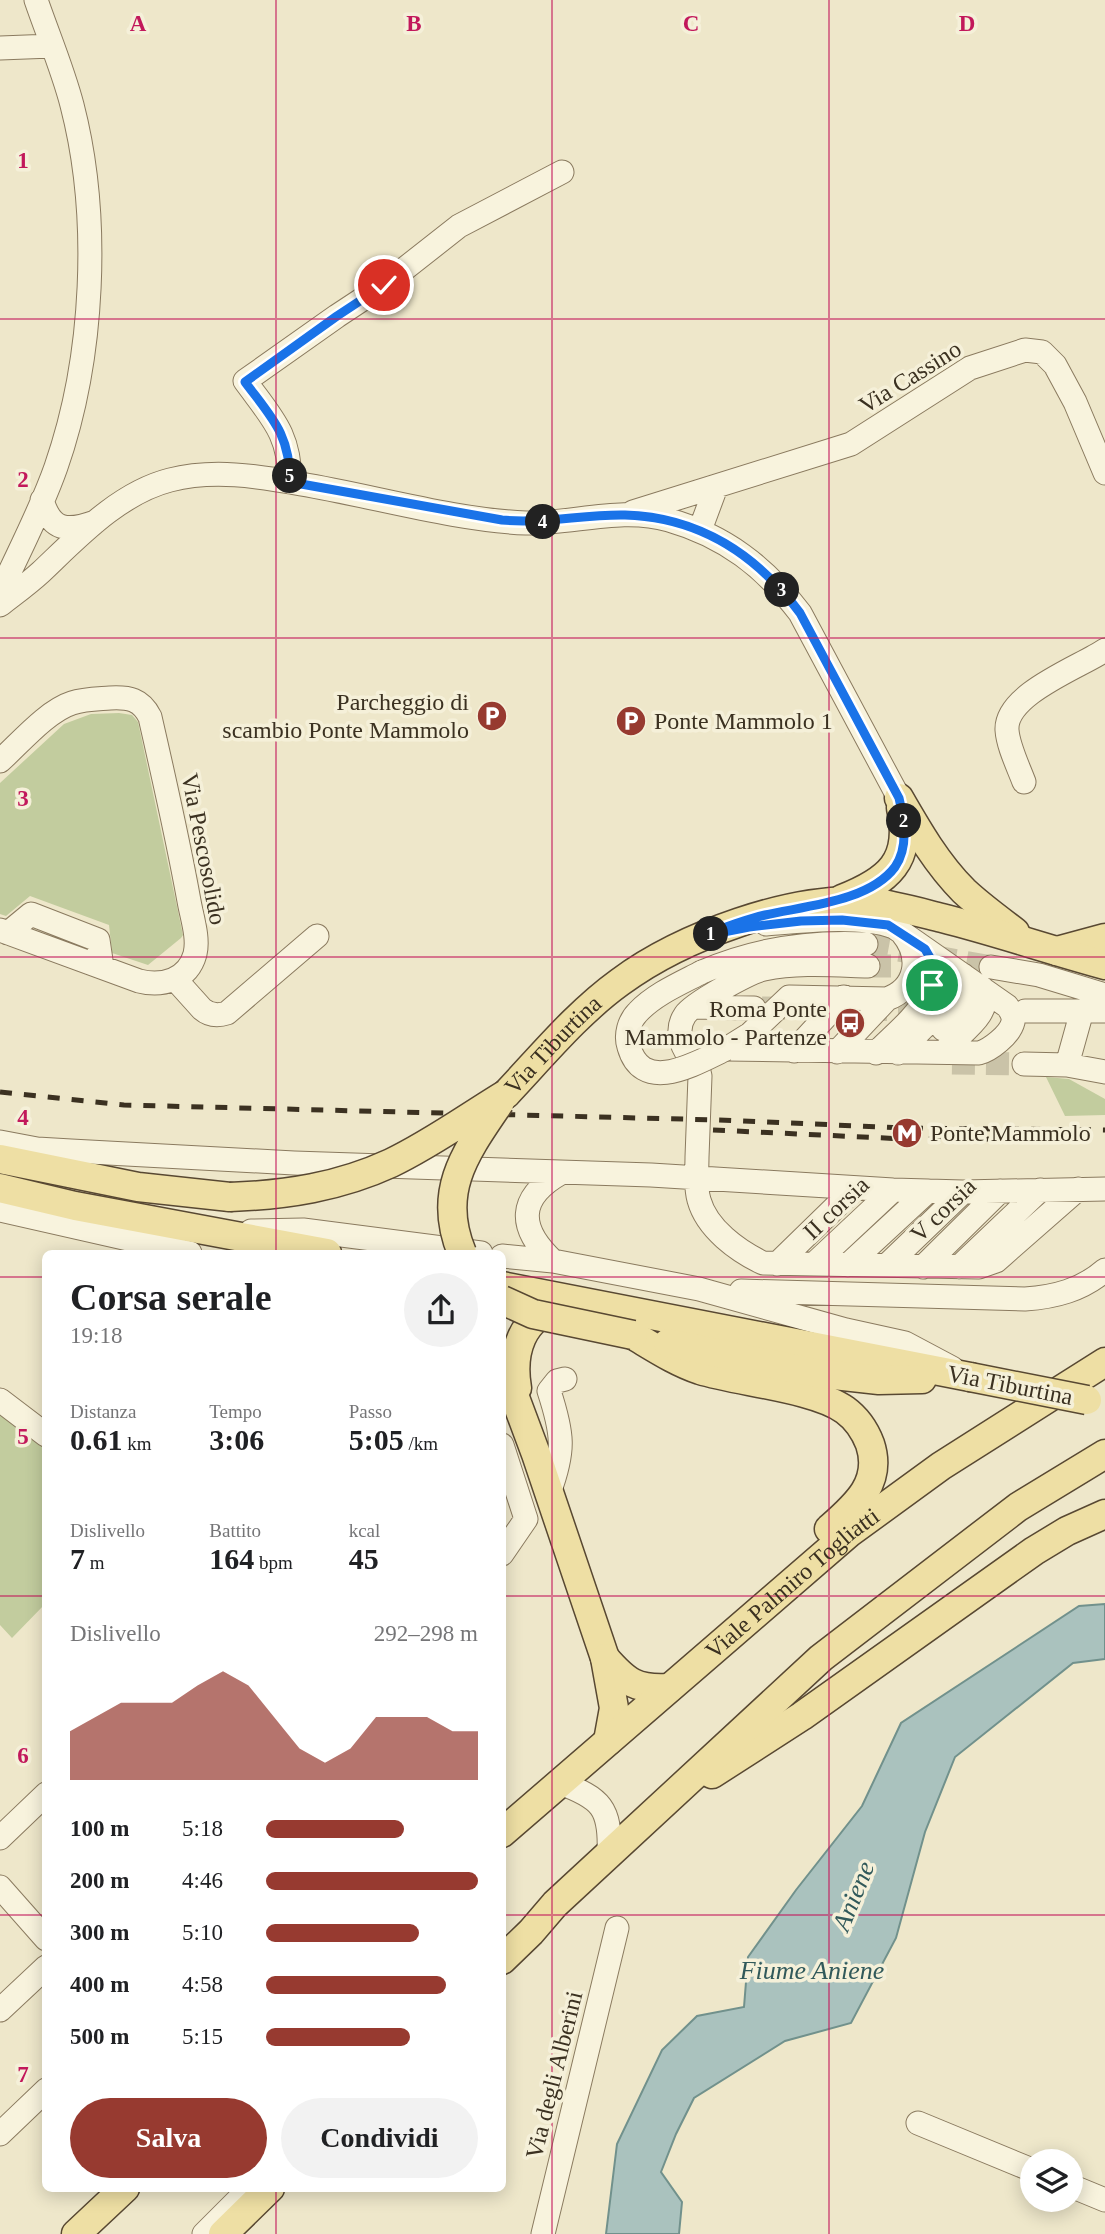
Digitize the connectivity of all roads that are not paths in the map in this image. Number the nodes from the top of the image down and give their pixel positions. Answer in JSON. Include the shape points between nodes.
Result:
{"nodes":[{"id":1,"x":36,"y":0,"type":"edge"},
{"id":2,"x":52,"y":46,"type":"junction"},
{"id":3,"x":0,"y":48,"type":"edge"},
{"id":4,"x":562,"y":172,"type":"dead end"},
{"id":5,"x":1105,"y":474,"type":"edge"},
{"id":6,"x":290,"y":482,"type":"junction"},
{"id":7,"x":716,"y":487,"type":"junction"},
{"id":8,"x":686,"y":495,"type":"junction"},
{"id":9,"x":42,"y":500,"type":"junction"},
{"id":10,"x":623,"y":515,"type":"junction"},
{"id":11,"x":98,"y":522,"type":"junction"},
{"id":12,"x":678,"y":523,"type":"junction"},
{"id":13,"x":701,"y":530,"type":"junction"},
{"id":14,"x":27,"y":535,"type":"junction"},
{"id":15,"x":53,"y":559,"type":"junction"},
{"id":16,"x":0,"y":593,"type":"edge"},
{"id":17,"x":0,"y":605,"type":"edge"},
{"id":18,"x":1105,"y":650,"type":"edge"},
{"id":19,"x":0,"y":761,"type":"edge"},
{"id":20,"x":1024,"y":782,"type":"dead end"},
{"id":21,"x":899,"y":798,"type":"junction"},
{"id":22,"x":834,"y":901,"type":"junction"},
{"id":23,"x":4,"y":932,"type":"edge"},
{"id":24,"x":317,"y":936,"type":"dead end"},
{"id":25,"x":703,"y":936,"type":"junction"},
{"id":26,"x":1105,"y":938,"type":"edge"},
{"id":27,"x":1026,"y":940,"type":"junction"},
{"id":28,"x":867,"y":944,"type":"junction"},
{"id":29,"x":918,"y":949,"type":"junction"},
{"id":30,"x":1057,"y":951,"type":"junction"},
{"id":31,"x":1105,"y":965,"type":"edge"},
{"id":32,"x":175,"y":979,"type":"junction"},
{"id":33,"x":976,"y":992,"type":"junction"},
{"id":34,"x":1105,"y":995,"type":"edge"},
{"id":35,"x":865,"y":998,"type":"junction"},
{"id":36,"x":694,"y":1007,"type":"junction"},
{"id":37,"x":754,"y":1008,"type":"tunnel mouth"},
{"id":38,"x":1025,"y":1011,"type":"dead end"},
{"id":39,"x":1094,"y":1011,"type":"edge"},
{"id":40,"x":750,"y":1051,"type":"junction"},
{"id":41,"x":794,"y":1051,"type":"junction"},
{"id":42,"x":899,"y":1053,"type":"junction"},
{"id":43,"x":722,"y":1054,"type":"junction"},
{"id":44,"x":689,"y":1056,"type":"junction"},
{"id":45,"x":1024,"y":1064,"type":"tunnel mouth"},
{"id":46,"x":1067,"y":1065,"type":"junction"},
{"id":47,"x":1105,"y":1072,"type":"edge"},
{"id":48,"x":506,"y":1094,"type":"junction"},
{"id":49,"x":0,"y":1142,"type":"edge"},
{"id":50,"x":0,"y":1159,"type":"edge"},
{"id":51,"x":561,"y":1173,"type":"junction"},
{"id":52,"x":697,"y":1179,"type":"junction"},
{"id":53,"x":0,"y":1188,"type":"edge"},
{"id":54,"x":855,"y":1188,"type":"junction"},
{"id":55,"x":1078,"y":1189,"type":"junction"},
{"id":56,"x":1105,"y":1189,"type":"edge"},
{"id":57,"x":893,"y":1190,"type":"junction"},
{"id":58,"x":1040,"y":1190,"type":"junction"},
{"id":59,"x":928,"y":1191,"type":"junction"},
{"id":60,"x":1000,"y":1191,"type":"junction"},
{"id":61,"x":963,"y":1192,"type":"junction"},
{"id":62,"x":0,"y":1210,"type":"edge"},
{"id":63,"x":213,"y":1232,"type":"junction"},
{"id":64,"x":177,"y":1250,"type":"edge"},
{"id":65,"x":311,"y":1250,"type":"edge"},
{"id":66,"x":458,"y":1250,"type":"edge"},
{"id":67,"x":461,"y":1250,"type":"edge"},
{"id":68,"x":506,"y":1256,"type":"edge"},
{"id":69,"x":553,"y":1261,"type":"junction"},
{"id":70,"x":777,"y":1264,"type":"junction"},
{"id":71,"x":814,"y":1264,"type":"junction"},
{"id":72,"x":848,"y":1265,"type":"junction"},
{"id":73,"x":887,"y":1265,"type":"junction"},
{"id":74,"x":923,"y":1267,"type":"junction"},
{"id":75,"x":959,"y":1267,"type":"junction"},
{"id":76,"x":1105,"y":1270,"type":"edge"},
{"id":77,"x":506,"y":1287,"type":"edge"},
{"id":78,"x":699,"y":1289,"type":"junction"},
{"id":79,"x":506,"y":1302,"type":"edge"},
{"id":80,"x":590,"y":1305,"type":"junction"},
{"id":81,"x":1105,"y":1362,"type":"edge"},
{"id":82,"x":751,"y":1371,"type":"junction"},
{"id":83,"x":506,"y":1373,"type":"edge"},
{"id":84,"x":970,"y":1377,"type":"junction"},
{"id":85,"x":565,"y":1379,"type":"dead end"},
{"id":86,"x":0,"y":1400,"type":"edge"},
{"id":87,"x":1105,"y":1404,"type":"edge"},
{"id":88,"x":522,"y":1415,"type":"junction"},
{"id":89,"x":42,"y":1432,"type":"edge"},
{"id":90,"x":1105,"y":1454,"type":"edge"},
{"id":91,"x":506,"y":1457,"type":"edge"},
{"id":92,"x":549,"y":1493,"type":"junction"},
{"id":93,"x":1105,"y":1514,"type":"edge"},
{"id":94,"x":506,"y":1549,"type":"edge"},
{"id":95,"x":753,"y":1616,"type":"junction"},
{"id":96,"x":605,"y":1658,"type":"junction"},
{"id":97,"x":669,"y":1688,"type":"junction"},
{"id":98,"x":608,"y":1741,"type":"junction"},
{"id":99,"x":560,"y":1783,"type":"junction"},
{"id":100,"x":42,"y":1798,"type":"edge"},
{"id":101,"x":665,"y":1802,"type":"junction"},
{"id":102,"x":506,"y":1825,"type":"edge"},
{"id":103,"x":0,"y":1838,"type":"edge"},
{"id":104,"x":609,"y":1853,"type":"junction"},
{"id":105,"x":0,"y":1888,"type":"edge"},
{"id":106,"x":555,"y":1904,"type":"junction"},
{"id":107,"x":617,"y":1928,"type":"dead end"},
{"id":108,"x":42,"y":1935,"type":"edge"},
{"id":109,"x":506,"y":1938,"type":"edge"},
{"id":110,"x":506,"y":1956,"type":"edge"},
{"id":111,"x":42,"y":1971,"type":"edge"},
{"id":112,"x":0,"y":2010,"type":"edge"},
{"id":113,"x":42,"y":2094,"type":"edge"},
{"id":114,"x":918,"y":2123,"type":"dead end"},
{"id":115,"x":0,"y":2134,"type":"edge"},
{"id":116,"x":1020,"y":2165,"type":"edge"},
{"id":117,"x":1083,"y":2191,"type":"edge"},
{"id":118,"x":121,"y":2192,"type":"edge"},
{"id":119,"x":139,"y":2192,"type":"edge"},
{"id":120,"x":246,"y":2192,"type":"edge"},
{"id":121,"x":266,"y":2192,"type":"edge"},
{"id":122,"x":1105,"y":2200,"type":"edge"},
{"id":123,"x":76,"y":2234,"type":"edge"},
{"id":124,"x":94,"y":2234,"type":"edge"},
{"id":125,"x":204,"y":2234,"type":"edge"},
{"id":126,"x":223,"y":2234,"type":"edge"},
{"id":127,"x":543,"y":2234,"type":"edge"}],
"edges":[{"from":1,"to":2,"type":"street"},
{"from":2,"to":3,"type":"street"},
{"from":2,"to":9,"type":"street","via":[[72,105],[81,152],[89,263],[76,390],[57,465]]},
{"from":4,"to":6,"type":"street","via":[[459,226],[245,382],[284,438]]},
{"from":5,"to":7,"type":"street","name":"Via Cassino","via":[[1060,374],[1049,357],[1034,350],[970,368],[851,444]]},
{"from":6,"to":10,"type":"street","via":[[514,522]]},
{"from":6,"to":11,"type":"street","via":[[236,474],[171,480],[140,492]]},
{"from":7,"to":8,"type":"street","name":"Via Cassino"},
{"from":7,"to":13,"type":"street"},
{"from":8,"to":10,"type":"street","name":"Via Cassino"},
{"from":8,"to":12,"type":"street"},
{"from":9,"to":11,"type":"street","via":[[48,517],[62,527],[71,530]]},
{"from":9,"to":14,"type":"street"},
{"from":10,"to":12,"type":"street"},
{"from":11,"to":15,"type":"street"},
{"from":12,"to":13,"type":"street"},
{"from":13,"to":21,"type":"street","via":[[761,569],[794,605]]},
{"from":14,"to":15,"type":"street","via":[[34,554]]},
{"from":14,"to":16,"type":"street"},
{"from":15,"to":17,"type":"street"},
{"from":18,"to":20,"type":"street","via":[[1032,693],[1012,713],[1008,735]]},
{"from":19,"to":32,"type":"street","name":"Via Pescosolido","via":[[55,711],[72,703],[123,697],[146,709],[196,940],[193,959]]},
{"from":21,"to":22,"type":"main road","via":[[904,840],[896,866],[867,888]]},
{"from":21,"to":27,"type":"main road","via":[[957,883]]},
{"from":22,"to":25,"type":"main road","name":"Via Tiburtina","via":[[764,915]]},
{"from":22,"to":27,"type":"main road","name":"Via Tiburtina","via":[[882,904]]},
{"from":23,"to":32,"type":"street","via":[[149,984]]},
{"from":24,"to":32,"type":"street","via":[[227,1013],[207,1013]]},
{"from":25,"to":28,"type":"street","via":[[801,921]]},
{"from":25,"to":48,"type":"main road","name":"Via Tiburtina","via":[[619,983]]},
{"from":26,"to":30,"type":"main road"},
{"from":27,"to":30,"type":"main road","name":"Via Tiburtina"},
{"from":28,"to":29,"type":"street","via":[[894,927]]},
{"from":28,"to":36,"type":"street","via":[[815,964],[758,970]]},
{"from":28,"to":43,"type":"street","bridge":true,"via":[[788,946],[702,972],[636,1013],[628,1031],[628,1046],[640,1065],[656,1072],[668,1073]]},
{"from":29,"to":33,"type":"street"},
{"from":29,"to":35,"type":"street","via":[[901,993]]},
{"from":29,"to":35,"type":"street","via":[[934,969],[932,985]]},
{"from":30,"to":31,"type":"main road","name":"Via Tiburtina"},
{"from":33,"to":34,"type":"street","via":[[1039,975]]},
{"from":33,"to":42,"type":"street"},
{"from":33,"to":42,"type":"street"},
{"from":33,"to":42,"type":"street","via":[[1010,1009],[1013,1018],[990,1049],[979,1054]]},
{"from":35,"to":40,"type":"street"},
{"from":35,"to":41,"type":"street"},
{"from":35,"to":41,"type":"street"},
{"from":35,"to":42,"type":"street"},
{"from":35,"to":42,"type":"street"},
{"from":35,"to":43,"type":"street","via":[[785,999]]},
{"from":36,"to":37,"type":"street"},
{"from":36,"to":44,"type":"street","via":[[684,1016],[680,1030]]},
{"from":38,"to":39,"type":"street"},
{"from":39,"to":46,"type":"street"},
{"from":40,"to":41,"type":"street"},
{"from":40,"to":43,"type":"street"},
{"from":41,"to":42,"type":"street"},
{"from":43,"to":44,"type":"street"},
{"from":44,"to":52,"type":"street","via":[[699,1076]]},
{"from":45,"to":46,"type":"street"},
{"from":46,"to":47,"type":"street"},
{"from":48,"to":50,"type":"main road","name":"Via Tiburtina","bridge":true,"via":[[392,1163],[292,1193],[230,1197],[138,1187]]},
{"from":48,"to":67,"type":"main road","bridge":true,"via":[[457,1175],[452,1204]]},
{"from":49,"to":51,"type":"street","via":[[59,1151]]},
{"from":51,"to":52,"type":"street"},
{"from":51,"to":69,"type":"street","via":[[533,1196],[528,1213],[532,1238]]},
{"from":52,"to":54,"type":"street"},
{"from":52,"to":70,"type":"street","via":[[698,1198],[712,1224],[746,1254]]},
{"from":53,"to":63,"type":"main road"},
{"from":54,"to":57,"type":"street"},
{"from":54,"to":70,"type":"street"},
{"from":55,"to":56,"type":"street"},
{"from":55,"to":58,"type":"street"},
{"from":55,"to":75,"type":"street","via":[[987,1265]]},
{"from":57,"to":59,"type":"street"},
{"from":57,"to":71,"type":"street","name":"II corsia"},
{"from":58,"to":60,"type":"street"},
{"from":58,"to":75,"type":"street"},
{"from":59,"to":61,"type":"street"},
{"from":59,"to":72,"type":"street"},
{"from":60,"to":61,"type":"street"},
{"from":60,"to":74,"type":"street","name":"V corsia"},
{"from":61,"to":73,"type":"street"},
{"from":62,"to":64,"type":"street"},
{"from":63,"to":65,"type":"main road"},
{"from":63,"to":66,"type":"street","via":[[303,1230]]},
{"from":68,"to":69,"type":"street"},
{"from":69,"to":78,"type":"street"},
{"from":70,"to":71,"type":"street"},
{"from":71,"to":72,"type":"street"},
{"from":72,"to":73,"type":"street"},
{"from":73,"to":74,"type":"street"},
{"from":74,"to":75,"type":"street"},
{"from":76,"to":78,"type":"street","via":[[1070,1291],[1025,1299]]},
{"from":77,"to":80,"type":"main road","name":"Via Tiburtina"},
{"from":78,"to":84,"type":"street","via":[[905,1343]]},
{"from":79,"to":82,"type":"main road","bridge":true,"via":[[533,1314],[633,1335],[686,1364]]},
{"from":80,"to":84,"type":"main road","name":"Via Tiburtina"},
{"from":80,"to":88,"type":"main road","via":[[550,1309],[524,1332],[514,1361]]},
{"from":81,"to":95,"type":"main road","name":"Viale Palmiro Togliatti","via":[[941,1466],[849,1534]]},
{"from":82,"to":84,"type":"main road","via":[[879,1380]]},
{"from":82,"to":95,"type":"main road","via":[[845,1410],[865,1433],[873,1463],[872,1479],[859,1502],[783,1570]]},
{"from":83,"to":88,"type":"main road"},
{"from":84,"to":87,"type":"main road","name":"Via Tiburtina","bridge":true},
{"from":85,"to":92,"type":"street","via":[[549,1391],[562,1441]]},
{"from":86,"to":89,"type":"street"},
{"from":88,"to":92,"type":"main road"},
{"from":90,"to":101,"type":"main road","via":[[1018,1507],[821,1658]]},
{"from":91,"to":94,"type":"street","via":[[526,1519]]},
{"from":92,"to":96,"type":"main road"},
{"from":93,"to":101,"type":"main road","via":[[1034,1551],[802,1716]]},
{"from":95,"to":97,"type":"main road","name":"Viale Palmiro Togliatti"},
{"from":96,"to":97,"type":"main road","via":[[626,1681]]},
{"from":96,"to":98,"type":"main road","via":[[614,1708]]},
{"from":97,"to":98,"type":"main road","name":"Viale Palmiro Togliatti"},
{"from":98,"to":99,"type":"main road","name":"Viale Palmiro Togliatti"},
{"from":99,"to":102,"type":"main road","name":"Viale Palmiro Togliatti"},
{"from":99,"to":104,"type":"street","via":[[602,1806],[610,1827]]},
{"from":100,"to":103,"type":"street"},
{"from":101,"to":104,"type":"main road"},
{"from":104,"to":106,"type":"main road"},
{"from":105,"to":108,"type":"street"},
{"from":106,"to":109,"type":"street"},
{"from":106,"to":110,"type":"main road"},
{"from":107,"to":127,"type":"street","name":"Via degli Alberini"},
{"from":111,"to":112,"type":"street"},
{"from":113,"to":115,"type":"street"},
{"from":114,"to":116,"type":"street"},
{"from":117,"to":122,"type":"street"},
{"from":118,"to":123,"type":"main road"},
{"from":119,"to":124,"type":"street"},
{"from":120,"to":125,"type":"street"},
{"from":121,"to":126,"type":"main road"}]}
